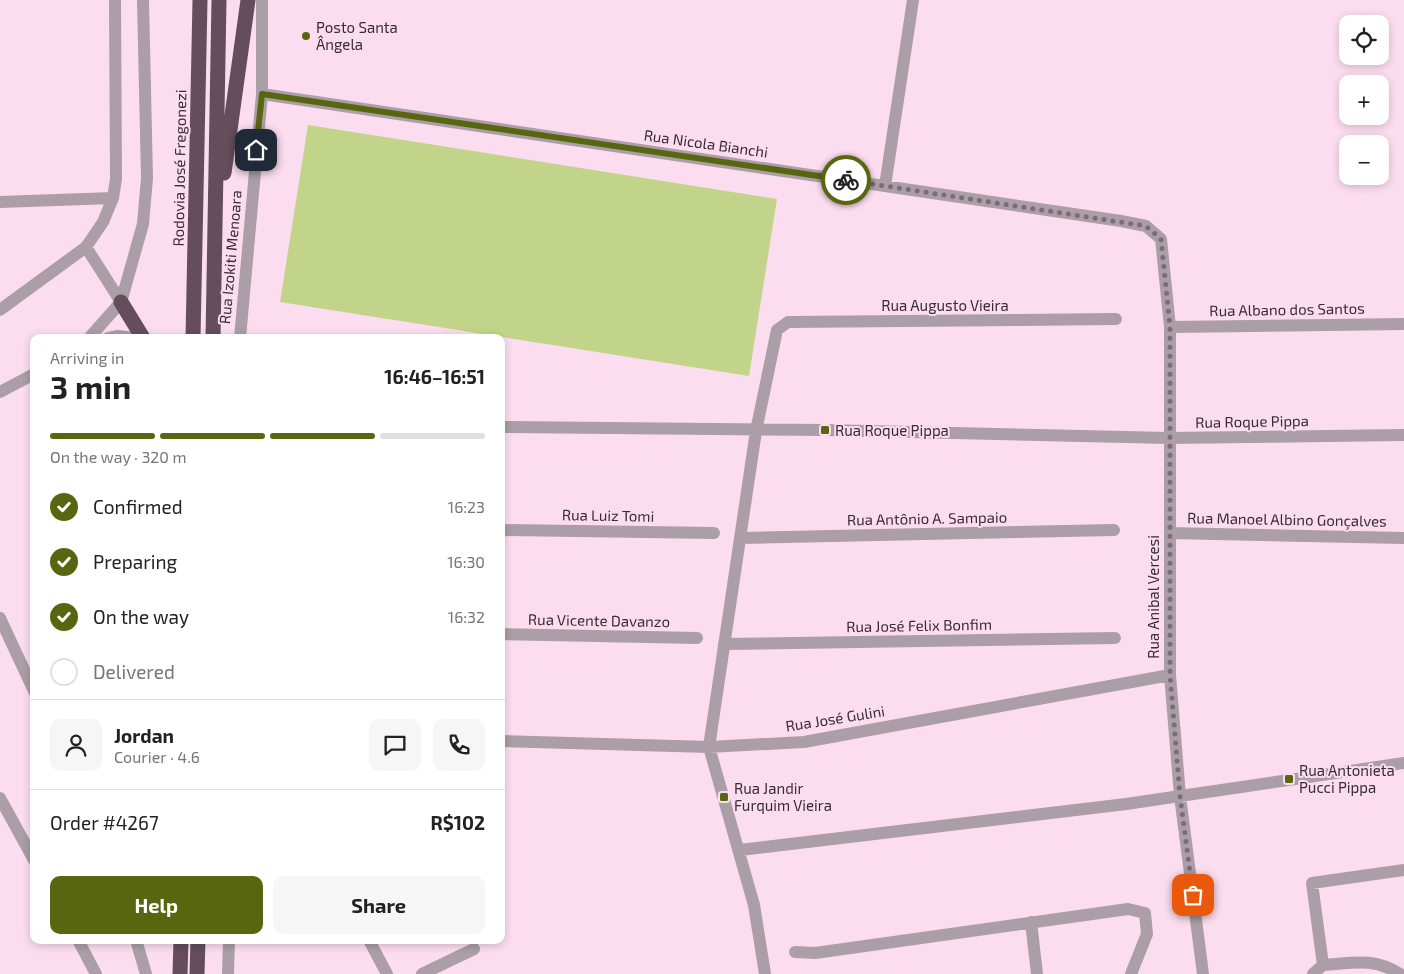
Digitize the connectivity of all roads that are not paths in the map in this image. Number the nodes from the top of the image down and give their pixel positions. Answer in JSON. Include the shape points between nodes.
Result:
{"nodes":[{"id":1,"x":115,"y":0,"type":"edge"},
{"id":2,"x":143,"y":0,"type":"edge"},
{"id":3,"x":200,"y":0,"type":"edge"},
{"id":4,"x":219,"y":0,"type":"edge"},
{"id":5,"x":248,"y":0,"type":"edge"},
{"id":6,"x":262,"y":0,"type":"edge"},
{"id":7,"x":913,"y":0,"type":"edge"},
{"id":8,"x":262,"y":94,"type":"junction"},
{"id":9,"x":884,"y":186,"type":"junction"},
{"id":10,"x":113,"y":198,"type":"junction"},
{"id":11,"x":0,"y":202,"type":"edge"},
{"id":12,"x":1146,"y":226,"type":"joint"},
{"id":13,"x":216,"y":229,"type":"junction"},
{"id":14,"x":86,"y":247,"type":"junction"},
{"id":15,"x":121,"y":302,"type":"junction"},
{"id":16,"x":0,"y":310,"type":"edge"},
{"id":17,"x":1116,"y":320,"type":"dead end"},
{"id":18,"x":1404,"y":324,"type":"edge"},
{"id":19,"x":1170,"y":327,"type":"junction"},
{"id":20,"x":93,"y":334,"type":"edge"},
{"id":21,"x":141,"y":334,"type":"edge"},
{"id":22,"x":193,"y":334,"type":"edge"},
{"id":23,"x":213,"y":334,"type":"edge"},
{"id":24,"x":240,"y":334,"type":"edge"},
{"id":25,"x":30,"y":376,"type":"edge"},
{"id":26,"x":0,"y":392,"type":"edge"},
{"id":27,"x":505,"y":428,"type":"edge"},
{"id":28,"x":756,"y":431,"type":"junction"},
{"id":29,"x":1404,"y":435,"type":"edge"},
{"id":30,"x":1168,"y":438,"type":"junction"},
{"id":31,"x":505,"y":530,"type":"edge"},
{"id":32,"x":1114,"y":530,"type":"dead end"},
{"id":33,"x":714,"y":533,"type":"dead end"},
{"id":34,"x":1170,"y":533,"type":"junction"},
{"id":35,"x":740,"y":538,"type":"junction"},
{"id":36,"x":1404,"y":538,"type":"edge"},
{"id":37,"x":0,"y":618,"type":"edge"},
{"id":38,"x":505,"y":634,"type":"edge"},
{"id":39,"x":697,"y":638,"type":"dead end"},
{"id":40,"x":1116,"y":638,"type":"dead end"},
{"id":41,"x":724,"y":644,"type":"junction"},
{"id":42,"x":1170,"y":675,"type":"junction"},
{"id":43,"x":30,"y":682,"type":"edge"},
{"id":44,"x":505,"y":741,"type":"edge"},
{"id":45,"x":709,"y":747,"type":"junction"},
{"id":46,"x":1404,"y":763,"type":"edge"},
{"id":47,"x":1180,"y":796,"type":"junction"},
{"id":48,"x":0,"y":798,"type":"edge"},
{"id":49,"x":740,"y":850,"type":"junction"},
{"id":50,"x":30,"y":853,"type":"edge"},
{"id":51,"x":1404,"y":870,"type":"edge"},
{"id":52,"x":1031,"y":922,"type":"junction"},
{"id":53,"x":80,"y":944,"type":"edge"},
{"id":54,"x":137,"y":944,"type":"edge"},
{"id":55,"x":181,"y":944,"type":"edge"},
{"id":56,"x":198,"y":944,"type":"edge"},
{"id":57,"x":229,"y":944,"type":"edge"},
{"id":58,"x":371,"y":944,"type":"edge"},
{"id":59,"x":474,"y":949,"type":"dead end"},
{"id":60,"x":795,"y":952,"type":"dead end"},
{"id":61,"x":1323,"y":966,"type":"junction"},
{"id":62,"x":96,"y":974,"type":"edge"},
{"id":63,"x":146,"y":974,"type":"edge"},
{"id":64,"x":180,"y":974,"type":"edge"},
{"id":65,"x":197,"y":974,"type":"edge"},
{"id":66,"x":228,"y":974,"type":"edge"},
{"id":67,"x":386,"y":974,"type":"edge"},
{"id":68,"x":422,"y":974,"type":"edge"},
{"id":69,"x":765,"y":974,"type":"edge"},
{"id":70,"x":1038,"y":974,"type":"edge"},
{"id":71,"x":1131,"y":974,"type":"edge"},
{"id":72,"x":1203,"y":974,"type":"edge"},
{"id":73,"x":1312,"y":974,"type":"edge"},
{"id":74,"x":1400,"y":974,"type":"edge"}],
"edges":[{"from":1,"to":10,"type":"street","via":[[116,179]]},
{"from":2,"to":15,"type":"street","via":[[146,200],[144,224]]},
{"from":3,"to":22,"type":"highway","name":"Rodovia José Fregonezi"},
{"from":4,"to":13,"type":"highway"},
{"from":5,"to":13,"type":"highway"},
{"from":6,"to":8,"type":"street","name":"Rua Izokiti Menoara"},
{"from":7,"to":9,"type":"street"},
{"from":8,"to":9,"type":"street","name":"Rua Nicola Bianchi"},
{"from":8,"to":24,"type":"street","name":"Rua Izokiti Menoara"},
{"from":9,"to":12,"type":"street","name":"Rua Nicola Bianchi"},
{"from":10,"to":11,"type":"street"},
{"from":10,"to":14,"type":"street","via":[[103,222]]},
{"from":12,"to":19,"type":"street","name":"Rua Anibal Vercesi","via":[[1161,239]]},
{"from":13,"to":23,"type":"highway"},
{"from":14,"to":15,"type":"street"},
{"from":14,"to":16,"type":"street"},
{"from":15,"to":20,"type":"street"},
{"from":15,"to":21,"type":"highway"},
{"from":17,"to":28,"type":"street","name":"Rua Augusto Vieira","via":[[788,322],[777,330]]},
{"from":18,"to":19,"type":"street","name":"Rua Albano dos Santos"},
{"from":19,"to":30,"type":"street","name":"Rua Anibal Vercesi"},
{"from":25,"to":26,"type":"street"},
{"from":27,"to":28,"type":"street","name":"Rua Roque Pippa"},
{"from":28,"to":30,"type":"street","name":"Rua Roque Pippa"},
{"from":28,"to":35,"type":"street"},
{"from":29,"to":30,"type":"street","name":"Rua Roque Pippa"},
{"from":30,"to":34,"type":"street","name":"Rua Anibal Vercesi"},
{"from":31,"to":33,"type":"street","name":"Rua Luiz Tomi"},
{"from":32,"to":35,"type":"street","name":"Rua Antônio A. Sampaio"},
{"from":34,"to":36,"type":"street","name":"Rua Manoel Albino Gonçalves"},
{"from":34,"to":42,"type":"street","name":"Rua Anibal Vercesi"},
{"from":35,"to":41,"type":"street"},
{"from":37,"to":43,"type":"street"},
{"from":38,"to":39,"type":"street","name":"Rua Vicente Davanzo"},
{"from":40,"to":41,"type":"street","name":"Rua José Felix Bonfim"},
{"from":41,"to":45,"type":"street"},
{"from":42,"to":45,"type":"street","name":"Rua José Gulini","via":[[804,742]]},
{"from":42,"to":47,"type":"street","name":"Rua Anibal Vercesi"},
{"from":44,"to":45,"type":"street","name":"Rua José Gulini"},
{"from":45,"to":49,"type":"street"},
{"from":46,"to":47,"type":"street"},
{"from":47,"to":49,"type":"street"},
{"from":47,"to":72,"type":"street","name":"Rua Anibal Vercesi"},
{"from":48,"to":50,"type":"street"},
{"from":49,"to":69,"type":"street","via":[[754,905]]},
{"from":51,"to":61,"type":"street","via":[[1312,883]]},
{"from":52,"to":60,"type":"street","via":[[814,953]]},
{"from":52,"to":70,"type":"street"},
{"from":52,"to":71,"type":"street","via":[[1128,909],[1145,913],[1147,934]]},
{"from":53,"to":62,"type":"street"},
{"from":54,"to":63,"type":"street"},
{"from":55,"to":64,"type":"highway"},
{"from":56,"to":65,"type":"highway"},
{"from":57,"to":66,"type":"street"},
{"from":58,"to":67,"type":"street"},
{"from":59,"to":68,"type":"street"},
{"from":61,"to":73,"type":"street"},
{"from":61,"to":74,"type":"street","via":[[1368,961],[1385,964]]}]}
